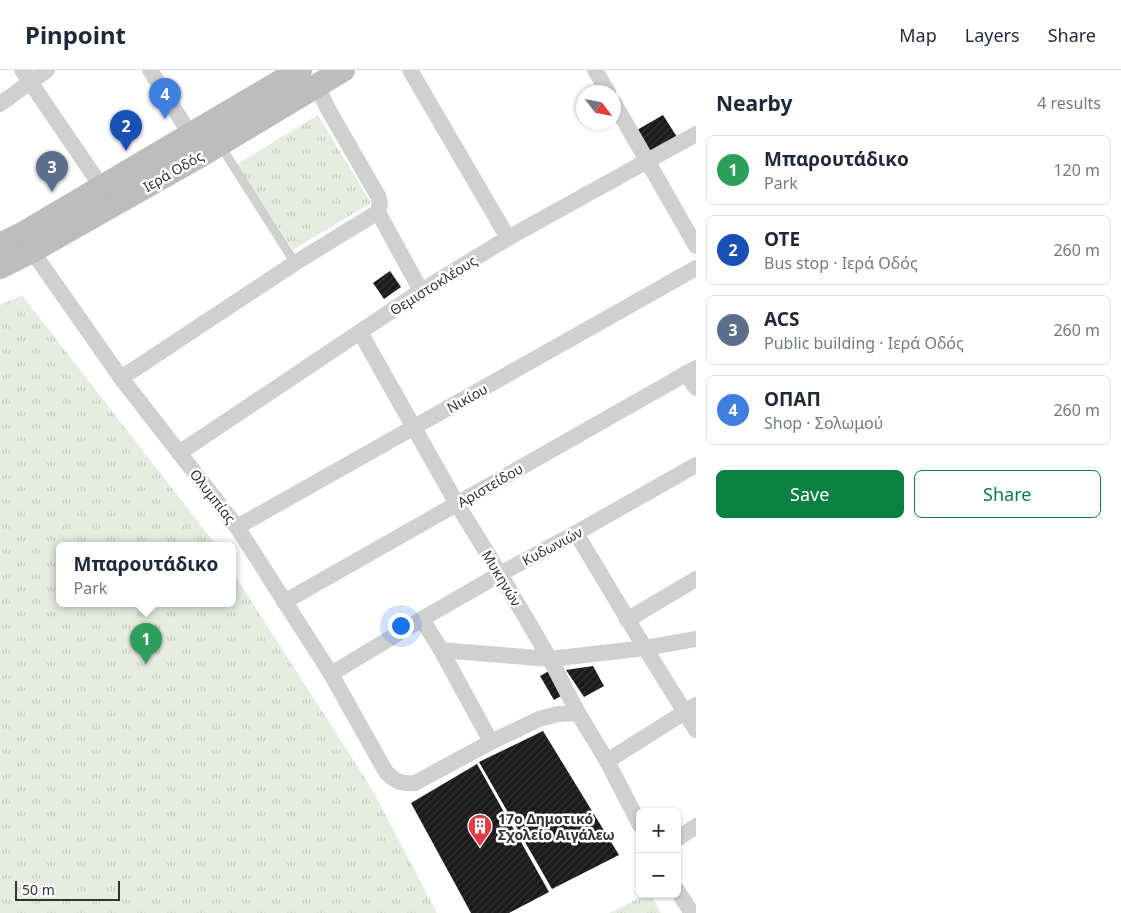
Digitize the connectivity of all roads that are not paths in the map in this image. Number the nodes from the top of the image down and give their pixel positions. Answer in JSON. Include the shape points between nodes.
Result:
{"nodes":[{"id":1,"x":47,"y":70,"type":"edge"},
{"id":2,"x":150,"y":70,"type":"edge"},
{"id":3,"x":343,"y":70,"type":"edge"},
{"id":4,"x":410,"y":70,"type":"edge"},
{"id":5,"x":595,"y":70,"type":"edge"},
{"id":6,"x":304,"y":74,"type":"edge"},
{"id":7,"x":26,"y":76,"type":"edge"},
{"id":8,"x":604,"y":85,"type":"edge"},
{"id":9,"x":0,"y":104,"type":"edge"},
{"id":10,"x":621,"y":116,"type":"edge"},
{"id":11,"x":190,"y":134,"type":"junction"},
{"id":12,"x":696,"y":134,"type":"edge"},
{"id":13,"x":219,"y":144,"type":"junction"},
{"id":14,"x":647,"y":162,"type":"junction"},
{"id":15,"x":101,"y":186,"type":"junction"},
{"id":16,"x":378,"y":212,"type":"junction"},
{"id":17,"x":508,"y":238,"type":"junction"},
{"id":18,"x":0,"y":245,"type":"edge"},
{"id":19,"x":696,"y":246,"type":"edge"},
{"id":20,"x":32,"y":251,"type":"junction"},
{"id":21,"x":295,"y":263,"type":"junction"},
{"id":22,"x":0,"y":267,"type":"edge"},
{"id":23,"x":696,"y":268,"type":"edge"},
{"id":24,"x":421,"y":291,"type":"junction"},
{"id":25,"x":360,"y":332,"type":"junction"},
{"id":26,"x":691,"y":370,"type":"edge"},
{"id":27,"x":121,"y":378,"type":"junction"},
{"id":28,"x":696,"y":388,"type":"edge"},
{"id":29,"x":414,"y":428,"type":"junction"},
{"id":30,"x":180,"y":453,"type":"junction"},
{"id":31,"x":696,"y":465,"type":"edge"},
{"id":32,"x":457,"y":504,"type":"junction"},
{"id":33,"x":237,"y":527,"type":"junction"},
{"id":34,"x":576,"y":533,"type":"junction"},
{"id":35,"x":500,"y":574,"type":"junction"},
{"id":36,"x":696,"y":579,"type":"edge"},
{"id":37,"x":284,"y":602,"type":"junction"},
{"id":38,"x":422,"y":619,"type":"junction"},
{"id":39,"x":628,"y":620,"type":"junction"},
{"id":40,"x":696,"y":638,"type":"edge"},
{"id":41,"x":644,"y":648,"type":"junction"},
{"id":42,"x":441,"y":650,"type":"junction"},
{"id":43,"x":550,"y":658,"type":"junction"},
{"id":44,"x":331,"y":674,"type":"junction"},
{"id":45,"x":690,"y":709,"type":"edge"},
{"id":46,"x":578,"y":713,"type":"junction"},
{"id":47,"x":696,"y":730,"type":"edge"},
{"id":48,"x":491,"y":742,"type":"junction"},
{"id":49,"x":607,"y":761,"type":"junction"},
{"id":50,"x":636,"y":817,"type":"edge"},
{"id":51,"x":696,"y":826,"type":"edge"},
{"id":52,"x":681,"y":836,"type":"edge"},
{"id":53,"x":681,"y":896,"type":"edge"},
{"id":54,"x":692,"y":913,"type":"edge"}],
"edges":[{"from":1,"to":7,"type":"street"},
{"from":2,"to":11,"type":"street"},
{"from":3,"to":6,"type":"main road","name":"Ιερά Οδός"},
{"from":4,"to":17,"type":"street"},
{"from":5,"to":8,"type":"street"},
{"from":6,"to":11,"type":"main road","name":"Ιερά Οδός"},
{"from":6,"to":13,"type":"main road","name":"Ιερά Οδός"},
{"from":6,"to":16,"type":"street","via":[[378,196]]},
{"from":7,"to":9,"type":"street"},
{"from":7,"to":15,"type":"street"},
{"from":10,"to":14,"type":"street"},
{"from":11,"to":15,"type":"main road","name":"Ιερά Οδός"},
{"from":12,"to":14,"type":"street","name":"Θεμιστοκλέους"},
{"from":13,"to":20,"type":"main road","name":"Ιερά Οδός"},
{"from":13,"to":21,"type":"lane"},
{"from":14,"to":17,"type":"street","name":"Θεμιστοκλέους"},
{"from":14,"to":19,"type":"street"},
{"from":15,"to":18,"type":"main road","name":"Ιερά Οδός"},
{"from":16,"to":21,"type":"street"},
{"from":16,"to":24,"type":"street"},
{"from":17,"to":24,"type":"street","name":"Θεμιστοκλέους"},
{"from":20,"to":22,"type":"main road","name":"Ιερά Οδός"},
{"from":20,"to":27,"type":"street","name":"Ολυμπίας"},
{"from":21,"to":27,"type":"street"},
{"from":23,"to":29,"type":"street","name":"Νικίου"},
{"from":24,"to":25,"type":"street","name":"Θεμιστοκλέους"},
{"from":25,"to":29,"type":"street","name":"Μυκηνών"},
{"from":25,"to":30,"type":"street","name":"Θεμιστοκλέους"},
{"from":26,"to":28,"type":"street"},
{"from":26,"to":32,"type":"street","name":"Αριστείδου"},
{"from":27,"to":30,"type":"street","name":"Ολυμπίας"},
{"from":29,"to":32,"type":"street","name":"Μυκηνών"},
{"from":29,"to":33,"type":"street","name":"Νικίου"},
{"from":30,"to":33,"type":"street","name":"Ολυμπίας"},
{"from":31,"to":34,"type":"street","name":"Κυδωνιών"},
{"from":32,"to":35,"type":"street","name":"Μυκηνών"},
{"from":32,"to":37,"type":"street","name":"Αριστείδου"},
{"from":33,"to":37,"type":"street","name":"Ολυμπίας"},
{"from":34,"to":35,"type":"street","name":"Κυδωνιών"},
{"from":34,"to":39,"type":"street"},
{"from":35,"to":38,"type":"street","name":"Κυδωνιών"},
{"from":35,"to":43,"type":"street","name":"Μυκηνών"},
{"from":36,"to":39,"type":"street"},
{"from":37,"to":44,"type":"street","name":"Ολυμπίας"},
{"from":38,"to":42,"type":"street"},
{"from":38,"to":44,"type":"street","name":"Κυδωνιών"},
{"from":39,"to":41,"type":"street"},
{"from":40,"to":41,"type":"street"},
{"from":41,"to":43,"type":"street"},
{"from":41,"to":45,"type":"street"},
{"from":42,"to":43,"type":"street"},
{"from":42,"to":48,"type":"street"},
{"from":43,"to":46,"type":"street","name":"Μυκηνών"},
{"from":44,"to":48,"type":"street","name":"Ολυμπίας","via":[[386,772],[399,782],[415,782]]},
{"from":45,"to":47,"type":"street"},
{"from":45,"to":49,"type":"street"},
{"from":46,"to":48,"type":"street","via":[[548,716]]},
{"from":46,"to":49,"type":"street","name":"Μυκηνών"},
{"from":49,"to":50,"type":"street","name":"Μυκηνών"},
{"from":51,"to":52,"type":"street"},
{"from":53,"to":54,"type":"street"}]}
